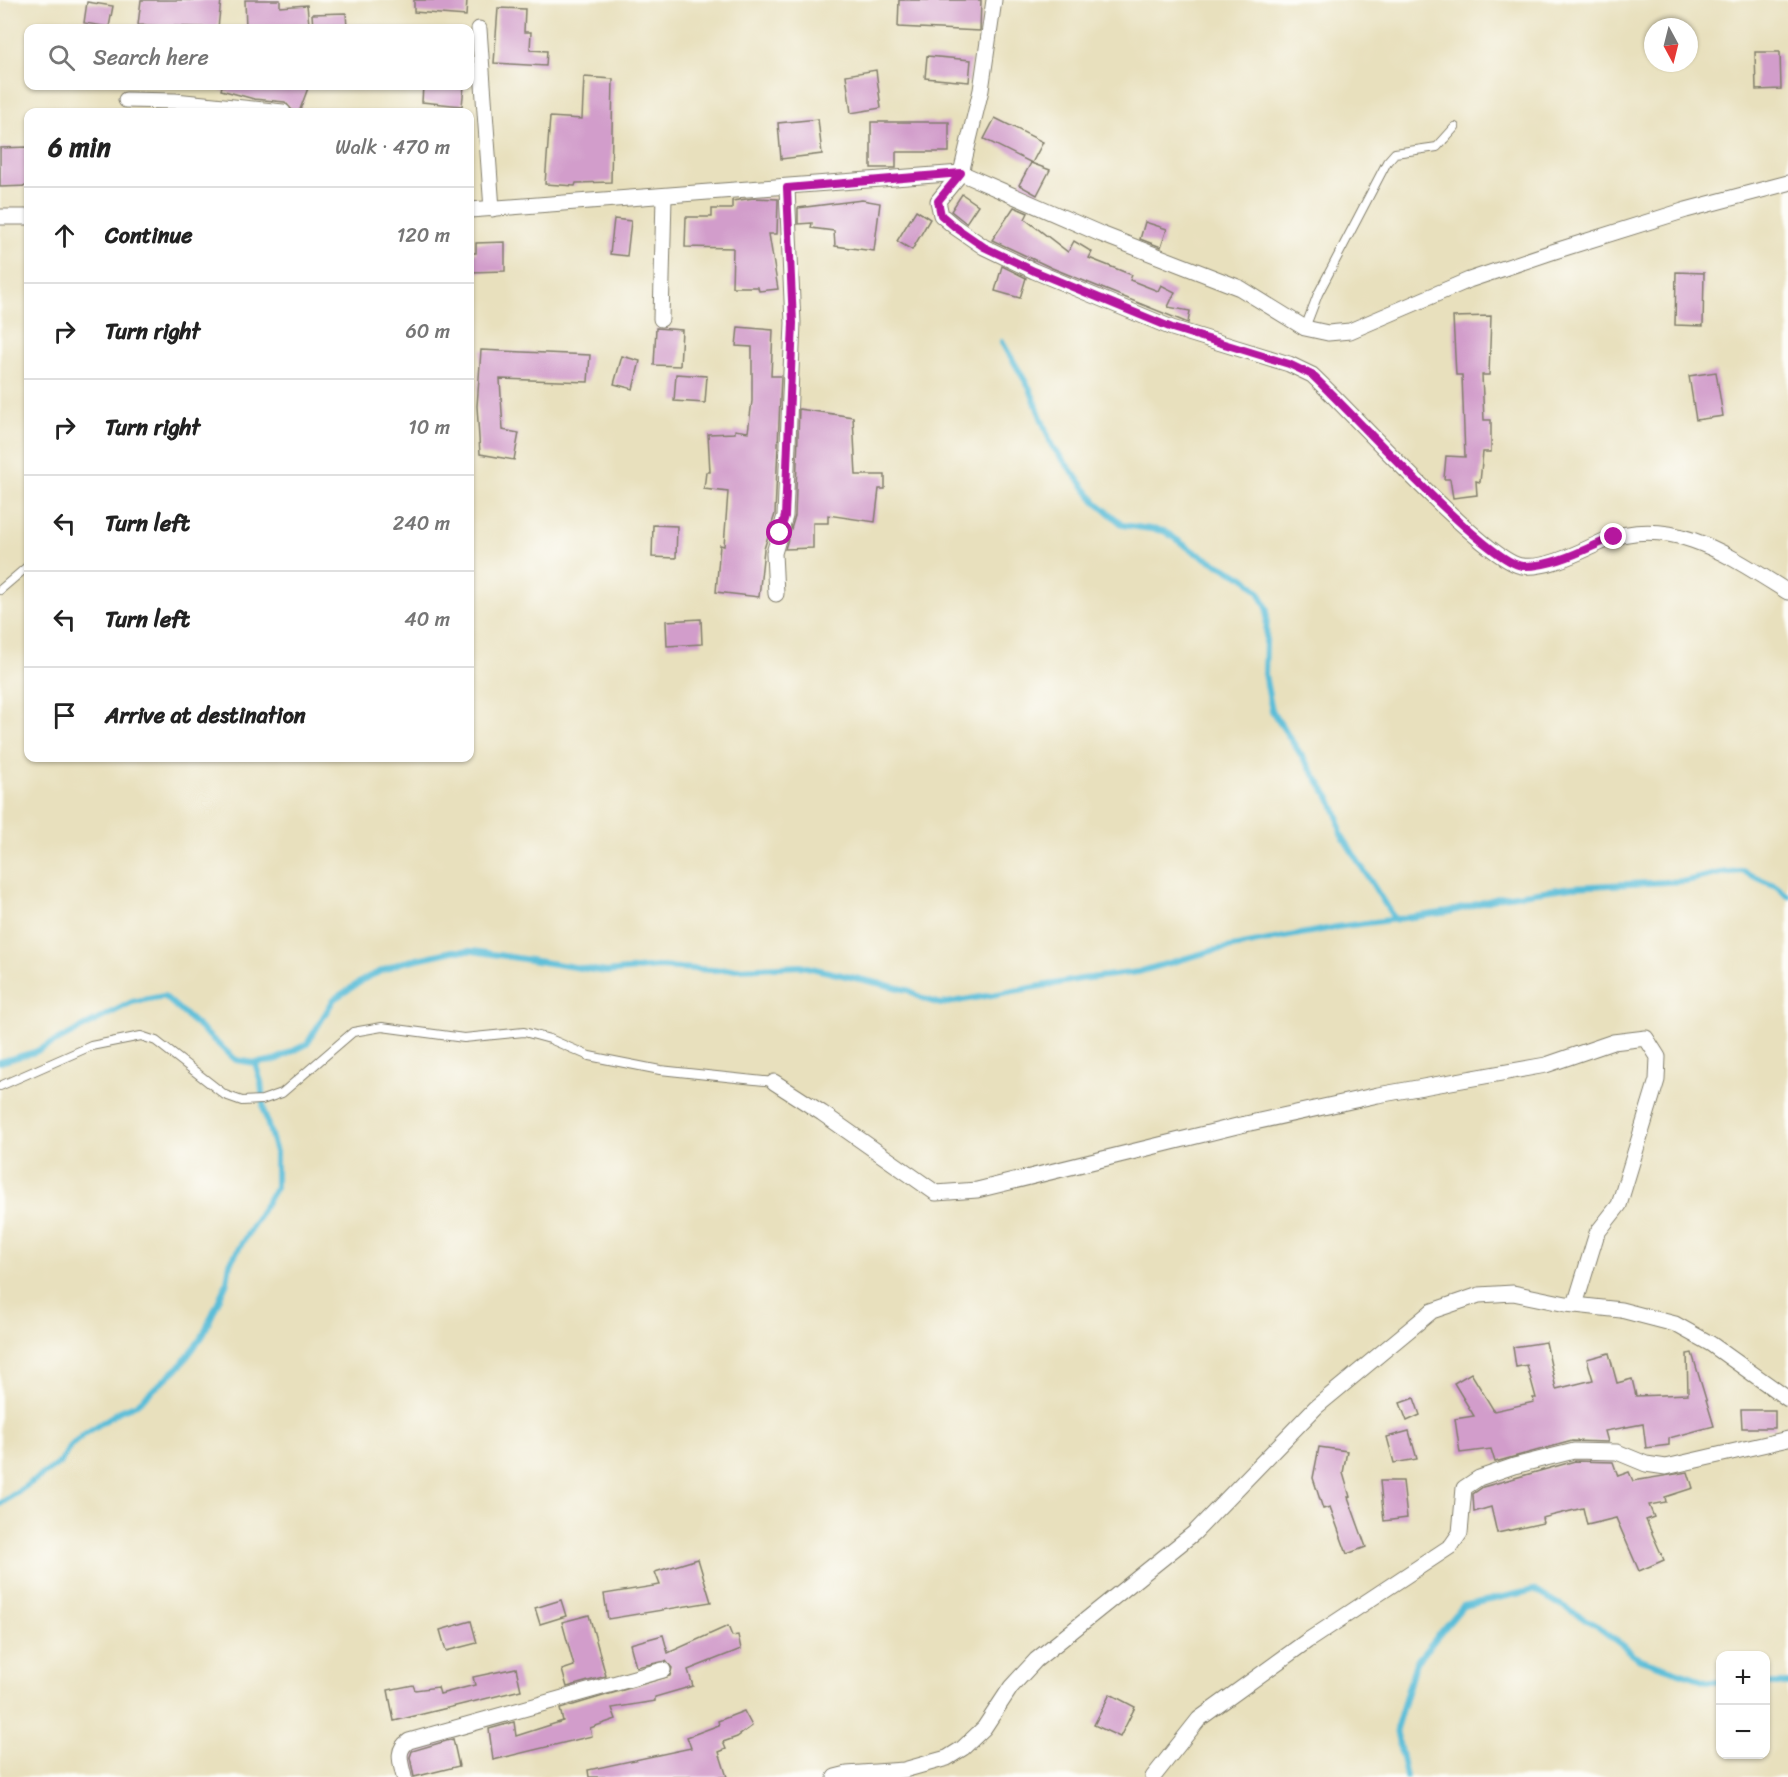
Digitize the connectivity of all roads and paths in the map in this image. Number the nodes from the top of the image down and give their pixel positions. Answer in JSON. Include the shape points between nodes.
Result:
{"nodes":[{"id":1,"x":994,"y":0,"type":"edge"},
{"id":2,"x":479,"y":29,"type":"dead end"},
{"id":3,"x":126,"y":100,"type":"dead end"},
{"id":4,"x":244,"y":108,"type":"edge"},
{"id":5,"x":1455,"y":127,"type":"dead end"},
{"id":6,"x":961,"y":173,"type":"junction"},
{"id":7,"x":1788,"y":183,"type":"edge"},
{"id":8,"x":787,"y":188,"type":"junction"},
{"id":9,"x":664,"y":197,"type":"junction"},
{"id":10,"x":492,"y":209,"type":"junction"},
{"id":11,"x":474,"y":210,"type":"edge"},
{"id":12,"x":0,"y":217,"type":"edge"},
{"id":13,"x":24,"y":217,"type":"edge"},
{"id":14,"x":662,"y":319,"type":"dead end"},
{"id":15,"x":1305,"y":328,"type":"junction"},
{"id":16,"x":24,"y":569,"type":"edge"},
{"id":17,"x":0,"y":590,"type":"edge"},
{"id":18,"x":1788,"y":592,"type":"edge"},
{"id":19,"x":776,"y":594,"type":"dead end"},
{"id":20,"x":774,"y":1082,"type":"joint"},
{"id":21,"x":0,"y":1086,"type":"edge"},
{"id":22,"x":1575,"y":1305,"type":"junction"},
{"id":23,"x":1788,"y":1399,"type":"edge"},
{"id":24,"x":1788,"y":1439,"type":"edge"},
{"id":25,"x":663,"y":1670,"type":"dead end"},
{"id":26,"x":404,"y":1777,"type":"edge"},
{"id":27,"x":835,"y":1777,"type":"edge"},
{"id":28,"x":1153,"y":1777,"type":"edge"}],
"edges":[{"from":1,"to":6,"type":"street","via":[[981,90]]},
{"from":2,"to":10,"type":"street"},
{"from":3,"to":4,"type":"street"},
{"from":5,"to":15,"type":"lane","via":[[1437,147],[1395,153],[1387,162],[1317,294]]},
{"from":6,"to":8,"type":"street"},
{"from":6,"to":15,"type":"street","via":[[1101,234],[1240,288]]},
{"from":6,"to":18,"type":"street","via":[[938,201],[941,215],[955,227],[984,247],[1034,271],[1172,328],[1289,364],[1312,375],[1457,520],[1508,561],[1522,566],[1539,564],[1642,530],[1721,550]]},
{"from":7,"to":15,"type":"street","via":[[1686,210],[1469,280],[1350,332]]},
{"from":8,"to":9,"type":"street"},
{"from":8,"to":19,"type":"street","via":[[793,323],[785,516],[774,553]]},
{"from":9,"to":10,"type":"street"},
{"from":9,"to":14,"type":"street"},
{"from":10,"to":11,"type":"street"},
{"from":12,"to":13,"type":"street"},
{"from":16,"to":17,"type":"lane"},
{"from":20,"to":21,"type":"lane","via":[[660,1070],[589,1056],[524,1032],[464,1038],[382,1028],[353,1032],[282,1094],[262,1100],[242,1101],[225,1095],[156,1041],[141,1036],[91,1046]]},
{"from":20,"to":22,"type":"street","via":[[936,1194],[977,1190],[1378,1095],[1546,1065],[1612,1042],[1646,1038],[1658,1058],[1657,1080],[1619,1205],[1597,1233]]},
{"from":22,"to":23,"type":"street","via":[[1621,1310],[1675,1324],[1736,1360]]},
{"from":22,"to":27,"type":"street","via":[[1513,1293],[1479,1295],[1432,1311],[1316,1407],[1194,1533],[1036,1659],[1011,1687],[984,1728],[963,1748],[947,1758],[904,1770]]},
{"from":24,"to":28,"type":"street","via":[[1666,1467],[1617,1452],[1574,1451],[1479,1478],[1464,1488],[1460,1533],[1451,1546],[1198,1719]]},
{"from":25,"to":26,"type":"street","via":[[408,1741],[399,1752]]}]}
